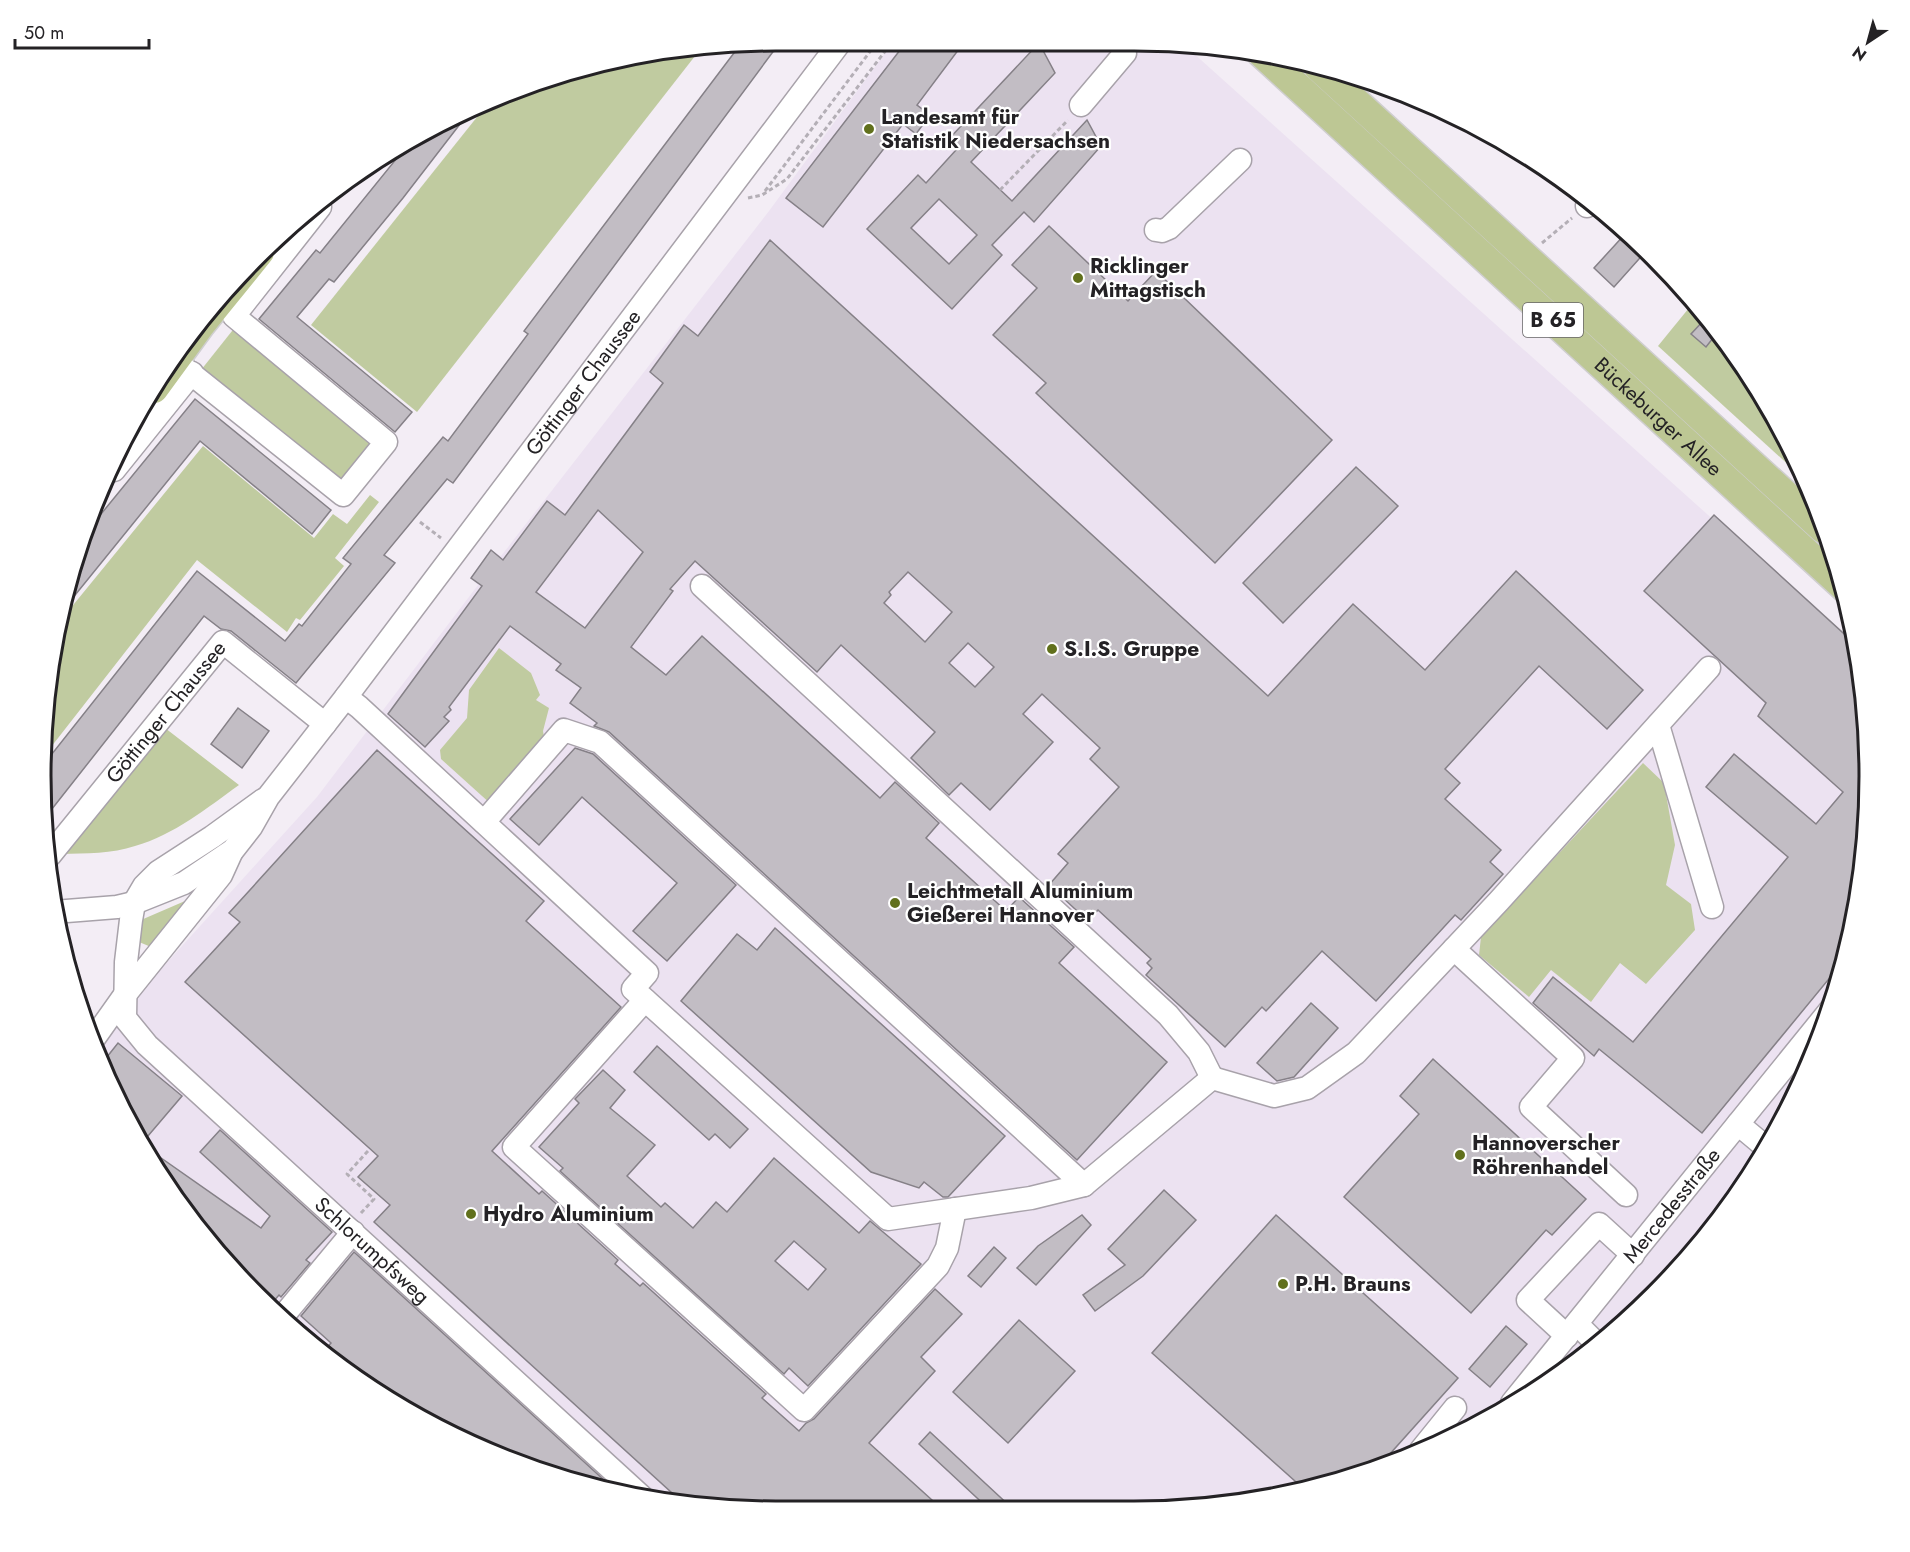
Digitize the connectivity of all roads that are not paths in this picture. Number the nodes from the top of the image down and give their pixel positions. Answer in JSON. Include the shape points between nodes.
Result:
{"nodes":[{"id":1,"x":833,"y":51,"type":"edge"},
{"id":2,"x":1125,"y":53,"type":"dead end"},
{"id":3,"x":1274,"y":65,"type":"edge"},
{"id":4,"x":1331,"y":78,"type":"edge"},
{"id":5,"x":1076,"y":110,"type":"road end"},
{"id":6,"x":1240,"y":160,"type":"dead end"},
{"id":7,"x":307,"y":224,"type":"edge"},
{"id":8,"x":1156,"y":230,"type":"dead end"},
{"id":9,"x":219,"y":313,"type":"edge"},
{"id":10,"x":183,"y":366,"type":"junction"},
{"id":11,"x":172,"y":375,"type":"edge"},
{"id":12,"x":134,"y":440,"type":"edge"},
{"id":13,"x":1812,"y":519,"type":"edge"},
{"id":14,"x":1830,"y":574,"type":"edge"},
{"id":15,"x":702,"y":586,"type":"dead end"},
{"id":16,"x":1709,"y":668,"type":"dead end"},
{"id":17,"x":346,"y":697,"type":"junction"},
{"id":18,"x":325,"y":724,"type":"junction"},
{"id":19,"x":1658,"y":725,"type":"junction"},
{"id":20,"x":268,"y":797,"type":"junction"},
{"id":21,"x":484,"y":822,"type":"junction"},
{"id":22,"x":55,"y":849,"type":"edge"},
{"id":23,"x":233,"y":850,"type":"junction"},
{"id":24,"x":134,"y":903,"type":"junction"},
{"id":25,"x":1712,"y":908,"type":"dead end"},
{"id":26,"x":64,"y":911,"type":"edge"},
{"id":27,"x":1454,"y":949,"type":"junction"},
{"id":28,"x":124,"y":996,"type":"junction"},
{"id":29,"x":645,"y":999,"type":"junction"},
{"id":30,"x":98,"y":1032,"type":"edge"},
{"id":31,"x":1798,"y":1064,"type":"edge"},
{"id":32,"x":1212,"y":1078,"type":"junction"},
{"id":33,"x":1738,"y":1124,"type":"junction"},
{"id":34,"x":1759,"y":1142,"type":"edge"},
{"id":35,"x":1084,"y":1185,"type":"junction"},
{"id":36,"x":1626,"y":1195,"type":"dead end"},
{"id":37,"x":955,"y":1209,"type":"junction"},
{"id":38,"x":350,"y":1230,"type":"junction"},
{"id":39,"x":1633,"y":1255,"type":"junction"},
{"id":40,"x":287,"y":1311,"type":"edge"},
{"id":41,"x":1572,"y":1330,"type":"junction"},
{"id":42,"x":1589,"y":1339,"type":"edge"},
{"id":43,"x":1526,"y":1385,"type":"edge"},
{"id":44,"x":1455,"y":1408,"type":"dead end"},
{"id":45,"x":1432,"y":1436,"type":"edge"},
{"id":46,"x":630,"y":1486,"type":"edge"}],
"edges":[{"from":1,"to":17,"type":"street","name":"Göttinger Chaussee"},
{"from":2,"to":5,"type":"street"},
{"from":3,"to":14,"type":"main road","name":"Bückeburger Allee","number":"B 65"},
{"from":4,"to":13,"type":"main road","name":"Bückeburger Allee","number":"B 65"},
{"from":6,"to":8,"type":"street","via":[[1169,228]]},
{"from":7,"to":10,"type":"street","via":[[234,316],[386,441],[343,495]]},
{"from":9,"to":10,"type":"main road"},
{"from":10,"to":11,"type":"main road"},
{"from":10,"to":12,"type":"street"},
{"from":15,"to":32,"type":"street","via":[[1168,1015],[1199,1052]]},
{"from":16,"to":19,"type":"street"},
{"from":17,"to":18,"type":"street","name":"Göttinger Chaussee"},
{"from":17,"to":21,"type":"street"},
{"from":18,"to":20,"type":"street","name":"Göttinger Chaussee"},
{"from":18,"to":22,"type":"street","name":"Göttinger Chaussee","via":[[223,642]]},
{"from":19,"to":25,"type":"street"},
{"from":19,"to":27,"type":"street"},
{"from":20,"to":23,"type":"street","name":"Göttinger Chaussee"},
{"from":20,"to":24,"type":"street","name":"Göttinger Chaussee","via":[[158,872]]},
{"from":21,"to":29,"type":"street","via":[[647,973],[633,989]]},
{"from":21,"to":35,"type":"street","via":[[564,729],[600,742]]},
{"from":23,"to":24,"type":"street","name":"Göttinger Chaussee","via":[[184,883]]},
{"from":23,"to":28,"type":"street","name":"Göttinger Chaussee","via":[[211,889]]},
{"from":24,"to":26,"type":"street"},
{"from":24,"to":28,"type":"street","name":"Schlorumpfsweg"},
{"from":27,"to":32,"type":"street","via":[[1356,1053],[1307,1088],[1274,1096]]},
{"from":27,"to":36,"type":"street","via":[[1573,1058],[1531,1107]]},
{"from":28,"to":30,"type":"street","name":"Göttinger Chaussee"},
{"from":28,"to":38,"type":"street","name":"Schlorumpfsweg","via":[[125,1018],[147,1045]]},
{"from":29,"to":37,"type":"street","via":[[888,1219]]},
{"from":29,"to":37,"type":"street","via":[[513,1147],[804,1410],[938,1266],[947,1248]]},
{"from":31,"to":33,"type":"street","name":"Mercedesstraße"},
{"from":32,"to":35,"type":"street"},
{"from":33,"to":34,"type":"street"},
{"from":33,"to":39,"type":"street","name":"Mercedesstraße"},
{"from":35,"to":37,"type":"street","via":[[1031,1198]]},
{"from":38,"to":40,"type":"street"},
{"from":38,"to":46,"type":"street","name":"Schlorumpfsweg"},
{"from":39,"to":41,"type":"street","name":"Mercedesstraße"},
{"from":39,"to":41,"type":"street","via":[[1599,1224],[1528,1300]]},
{"from":41,"to":42,"type":"street"},
{"from":41,"to":43,"type":"street","name":"Mercedesstraße"},
{"from":44,"to":45,"type":"street"}]}
